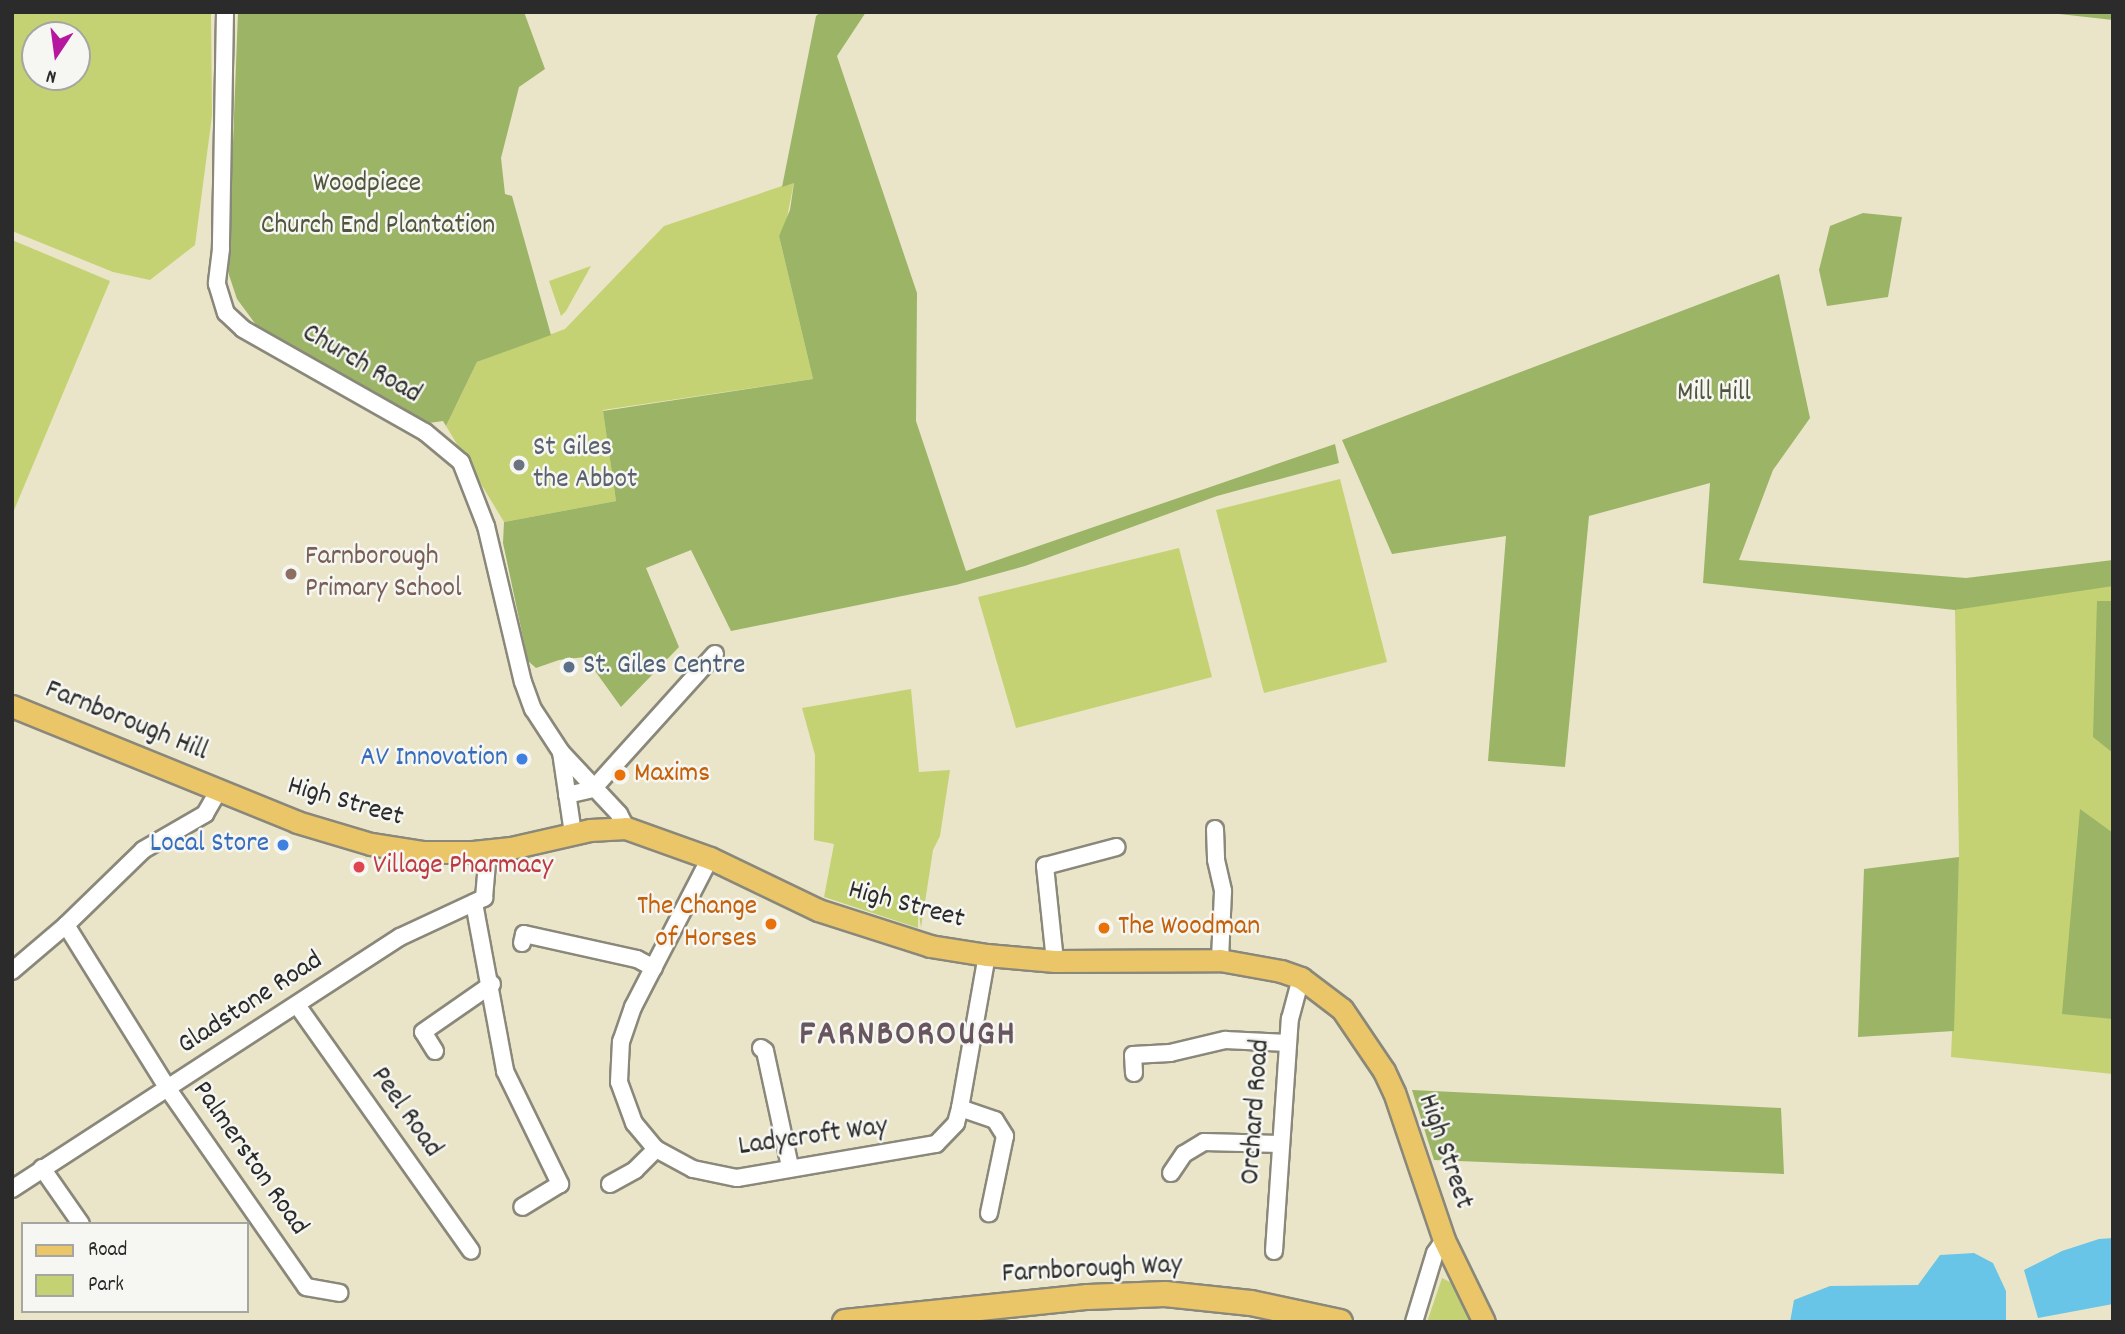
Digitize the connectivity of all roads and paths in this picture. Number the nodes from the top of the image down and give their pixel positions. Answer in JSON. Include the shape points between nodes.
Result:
{"nodes":[{"id":1,"x":225,"y":12,"type":"edge"},
{"id":2,"x":715,"y":654,"type":"dead end"},
{"id":3,"x":13,"y":707,"type":"edge"},
{"id":4,"x":561,"y":752,"type":"junction"},
{"id":5,"x":593,"y":789,"type":"junction"},
{"id":6,"x":219,"y":790,"type":"junction"},
{"id":7,"x":567,"y":795,"type":"junction"},
{"id":8,"x":626,"y":828,"type":"junction"},
{"id":9,"x":1215,"y":829,"type":"dead end"},
{"id":10,"x":573,"y":833,"type":"junction"},
{"id":11,"x":1117,"y":847,"type":"dead end"},
{"id":12,"x":488,"y":851,"type":"junction"},
{"id":13,"x":710,"y":858,"type":"junction"},
{"id":14,"x":474,"y":903,"type":"junction"},
{"id":15,"x":66,"y":925,"type":"junction"},
{"id":16,"x":522,"y":943,"type":"dead end"},
{"id":17,"x":987,"y":955,"type":"junction"},
{"id":18,"x":1220,"y":960,"type":"junction"},
{"id":19,"x":1055,"y":961,"type":"junction"},
{"id":20,"x":654,"y":968,"type":"junction"},
{"id":21,"x":12,"y":971,"type":"edge"},
{"id":22,"x":1301,"y":978,"type":"junction"},
{"id":23,"x":492,"y":984,"type":"junction"},
{"id":24,"x":296,"y":1006,"type":"junction"},
{"id":25,"x":1288,"y":1043,"type":"junction"},
{"id":26,"x":761,"y":1048,"type":"dead end"},
{"id":27,"x":435,"y":1051,"type":"dead end"},
{"id":28,"x":1134,"y":1073,"type":"dead end"},
{"id":29,"x":168,"y":1089,"type":"junction"},
{"id":30,"x":960,"y":1108,"type":"junction"},
{"id":31,"x":1280,"y":1144,"type":"junction"},
{"id":32,"x":656,"y":1150,"type":"junction"},
{"id":33,"x":790,"y":1167,"type":"junction"},
{"id":34,"x":41,"y":1168,"type":"junction"},
{"id":35,"x":1171,"y":1173,"type":"dead end"},
{"id":36,"x":610,"y":1184,"type":"dead end"},
{"id":37,"x":12,"y":1189,"type":"edge"},
{"id":38,"x":522,"y":1207,"type":"dead end"},
{"id":39,"x":989,"y":1213,"type":"dead end"},
{"id":40,"x":80,"y":1222,"type":"edge"},
{"id":41,"x":1444,"y":1240,"type":"junction"},
{"id":42,"x":471,"y":1251,"type":"dead end"},
{"id":43,"x":1274,"y":1251,"type":"dead end"},
{"id":44,"x":338,"y":1293,"type":"dead end"},
{"id":45,"x":845,"y":1322,"type":"edge"},
{"id":46,"x":1340,"y":1322,"type":"edge"},
{"id":47,"x":1414,"y":1322,"type":"edge"},
{"id":48,"x":1484,"y":1322,"type":"edge"}],
"edges":[{"from":1,"to":4,"type":"street","name":"Church Road","via":[[217,284],[226,313],[243,329],[425,432],[461,462],[486,526],[523,682],[533,709]]},
{"from":2,"to":5,"type":"street"},
{"from":3,"to":6,"type":"main road","name":"Farnborough Hill"},
{"from":4,"to":5,"type":"street","name":"Church Road"},
{"from":4,"to":7,"type":"street","name":"Church Road"},
{"from":5,"to":7,"type":"street"},
{"from":5,"to":8,"type":"street","name":"Church Road","via":[[619,814]]},
{"from":6,"to":12,"type":"main road","name":"High Street","via":[[355,841],[423,852]]},
{"from":6,"to":15,"type":"street","via":[[205,814],[144,850]]},
{"from":7,"to":10,"type":"street","name":"Church Road"},
{"from":8,"to":10,"type":"main road","name":"High Street"},
{"from":8,"to":13,"type":"main road","name":"High Street"},
{"from":9,"to":18,"type":"street","via":[[1223,891]]},
{"from":10,"to":12,"type":"main road","name":"High Street"},
{"from":11,"to":19,"type":"street","via":[[1045,866]]},
{"from":12,"to":14,"type":"street","via":[[486,892]]},
{"from":13,"to":17,"type":"main road","name":"High Street","via":[[818,911],[930,946]]},
{"from":13,"to":20,"type":"street","name":"Ladycroft Way"},
{"from":14,"to":23,"type":"street"},
{"from":14,"to":24,"type":"street","name":"Gladstone Road","via":[[400,937]]},
{"from":15,"to":21,"type":"street"},
{"from":15,"to":29,"type":"street","name":"Palmerston Road"},
{"from":16,"to":20,"type":"street","via":[[524,934],[637,959]]},
{"from":17,"to":19,"type":"main road","name":"High Street"},
{"from":17,"to":30,"type":"street","name":"Ladycroft Way"},
{"from":18,"to":19,"type":"main road","name":"High Street"},
{"from":18,"to":22,"type":"main road","name":"High Street"},
{"from":20,"to":32,"type":"street","name":"Ladycroft Way","via":[[621,1041],[619,1082],[634,1123]]},
{"from":22,"to":25,"type":"street","name":"Orchard Road"},
{"from":22,"to":41,"type":"main road","name":"High Street","via":[[1342,1009],[1384,1072]]},
{"from":23,"to":27,"type":"street","via":[[423,1032]]},
{"from":23,"to":38,"type":"street","via":[[491,1006],[505,1071],[560,1184]]},
{"from":24,"to":29,"type":"street","name":"Gladstone Road"},
{"from":24,"to":42,"type":"street","name":"Peel Road"},
{"from":25,"to":28,"type":"street","via":[[1225,1040],[1170,1053],[1133,1055]]},
{"from":25,"to":31,"type":"street","name":"Orchard Road"},
{"from":26,"to":33,"type":"street"},
{"from":29,"to":34,"type":"street","name":"Gladstone Road"},
{"from":29,"to":44,"type":"street","name":"Palmerston Road","via":[[306,1287]]},
{"from":30,"to":33,"type":"street","name":"Ladycroft Way","via":[[950,1132],[928,1148]]},
{"from":30,"to":39,"type":"street","via":[[995,1120],[1005,1136]]},
{"from":31,"to":35,"type":"street","via":[[1204,1142],[1184,1154]]},
{"from":31,"to":43,"type":"street","name":"Orchard Road"},
{"from":32,"to":33,"type":"street","name":"Ladycroft Way","via":[[693,1169],[737,1178]]},
{"from":32,"to":36,"type":"street","via":[[635,1170]]},
{"from":34,"to":37,"type":"street","name":"Gladstone Road"},
{"from":34,"to":40,"type":"street"},
{"from":41,"to":47,"type":"street","name":"High Street"},
{"from":41,"to":48,"type":"main road","name":"High Street"},
{"from":45,"to":46,"type":"highway","name":"Farnborough Way","via":[[1088,1297],[1165,1294],[1251,1303]]}]}
